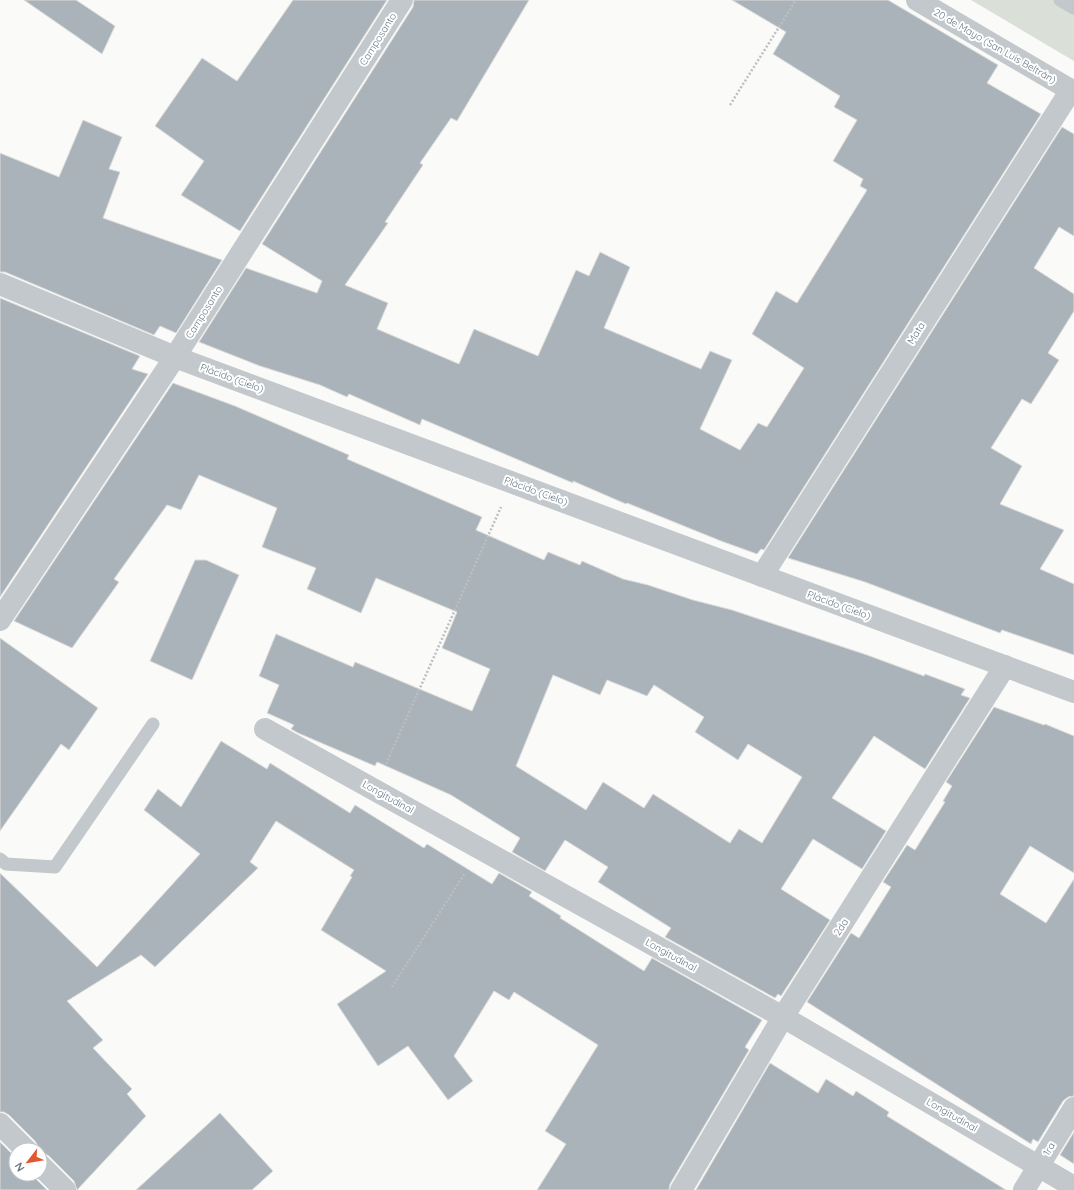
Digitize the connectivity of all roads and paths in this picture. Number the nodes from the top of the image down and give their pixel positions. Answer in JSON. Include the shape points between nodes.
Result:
{"nodes":[{"id":1,"x":402,"y":0,"type":"edge"},
{"id":2,"x":796,"y":0,"type":"edge"},
{"id":3,"x":917,"y":0,"type":"edge"},
{"id":4,"x":1060,"y":0,"type":"edge"},
{"id":5,"x":1074,"y":8,"type":"edge"},
{"id":6,"x":1072,"y":91,"type":"edge"},
{"id":7,"x":730,"y":105,"type":"dead end"},
{"id":8,"x":0,"y":284,"type":"edge"},
{"id":9,"x":175,"y":357,"type":"junction"},
{"id":10,"x":512,"y":483,"type":"junction"},
{"id":11,"x":762,"y":576,"type":"junction"},
{"id":12,"x":0,"y":620,"type":"edge"},
{"id":13,"x":1005,"y":666,"type":"junction"},
{"id":14,"x":1074,"y":692,"type":"edge"},
{"id":15,"x":153,"y":724,"type":"dead end"},
{"id":16,"x":265,"y":728,"type":"dead end"},
{"id":17,"x":374,"y":790,"type":"junction"},
{"id":18,"x":481,"y":849,"type":"junction"},
{"id":19,"x":0,"y":860,"type":"edge"},
{"id":20,"x":392,"y":987,"type":"dead end"},
{"id":21,"x":783,"y":1017,"type":"junction"},
{"id":22,"x":1074,"y":1108,"type":"edge"},
{"id":23,"x":0,"y":1124,"type":"edge"},
{"id":24,"x":18,"y":1142,"type":"edge"},
{"id":25,"x":1039,"y":1166,"type":"junction"},
{"id":26,"x":48,"y":1173,"type":"edge"},
{"id":27,"x":1074,"y":1187,"type":"edge"},
{"id":28,"x":65,"y":1190,"type":"edge"},
{"id":29,"x":681,"y":1190,"type":"edge"},
{"id":30,"x":1024,"y":1190,"type":"edge"}],
"edges":[{"from":1,"to":9,"type":"street","name":"Camposanto"},
{"from":2,"to":7,"type":"path"},
{"from":3,"to":6,"type":"street","name":"20 de Mayo (San Luis Beltrán)"},
{"from":4,"to":5,"type":"lane"},
{"from":6,"to":11,"type":"street","name":"Mata"},
{"from":8,"to":9,"type":"street","name":"Plácido (Cielo)"},
{"from":9,"to":10,"type":"street","name":"Plácido (Cielo)"},
{"from":9,"to":12,"type":"street","name":"Camposanto"},
{"from":10,"to":11,"type":"street","name":"Plácido (Cielo)"},
{"from":10,"to":17,"type":"path"},
{"from":11,"to":13,"type":"street","name":"Plácido (Cielo)"},
{"from":13,"to":14,"type":"street","name":"Plácido (Cielo)"},
{"from":13,"to":21,"type":"street","name":"2da"},
{"from":15,"to":19,"type":"lane","via":[[55,867],[6,864]]},
{"from":16,"to":17,"type":"street","name":"Longitudinal"},
{"from":17,"to":18,"type":"street","name":"Longitudinal"},
{"from":18,"to":20,"type":"path"},
{"from":18,"to":21,"type":"street","name":"Longitudinal"},
{"from":21,"to":25,"type":"street","name":"Longitudinal"},
{"from":21,"to":29,"type":"street","name":"2da"},
{"from":22,"to":25,"type":"street","name":"1ra"},
{"from":23,"to":24,"type":"street"},
{"from":25,"to":27,"type":"street","name":"Longitudinal"},
{"from":25,"to":30,"type":"street","name":"1ra"},
{"from":26,"to":28,"type":"street"}]}
